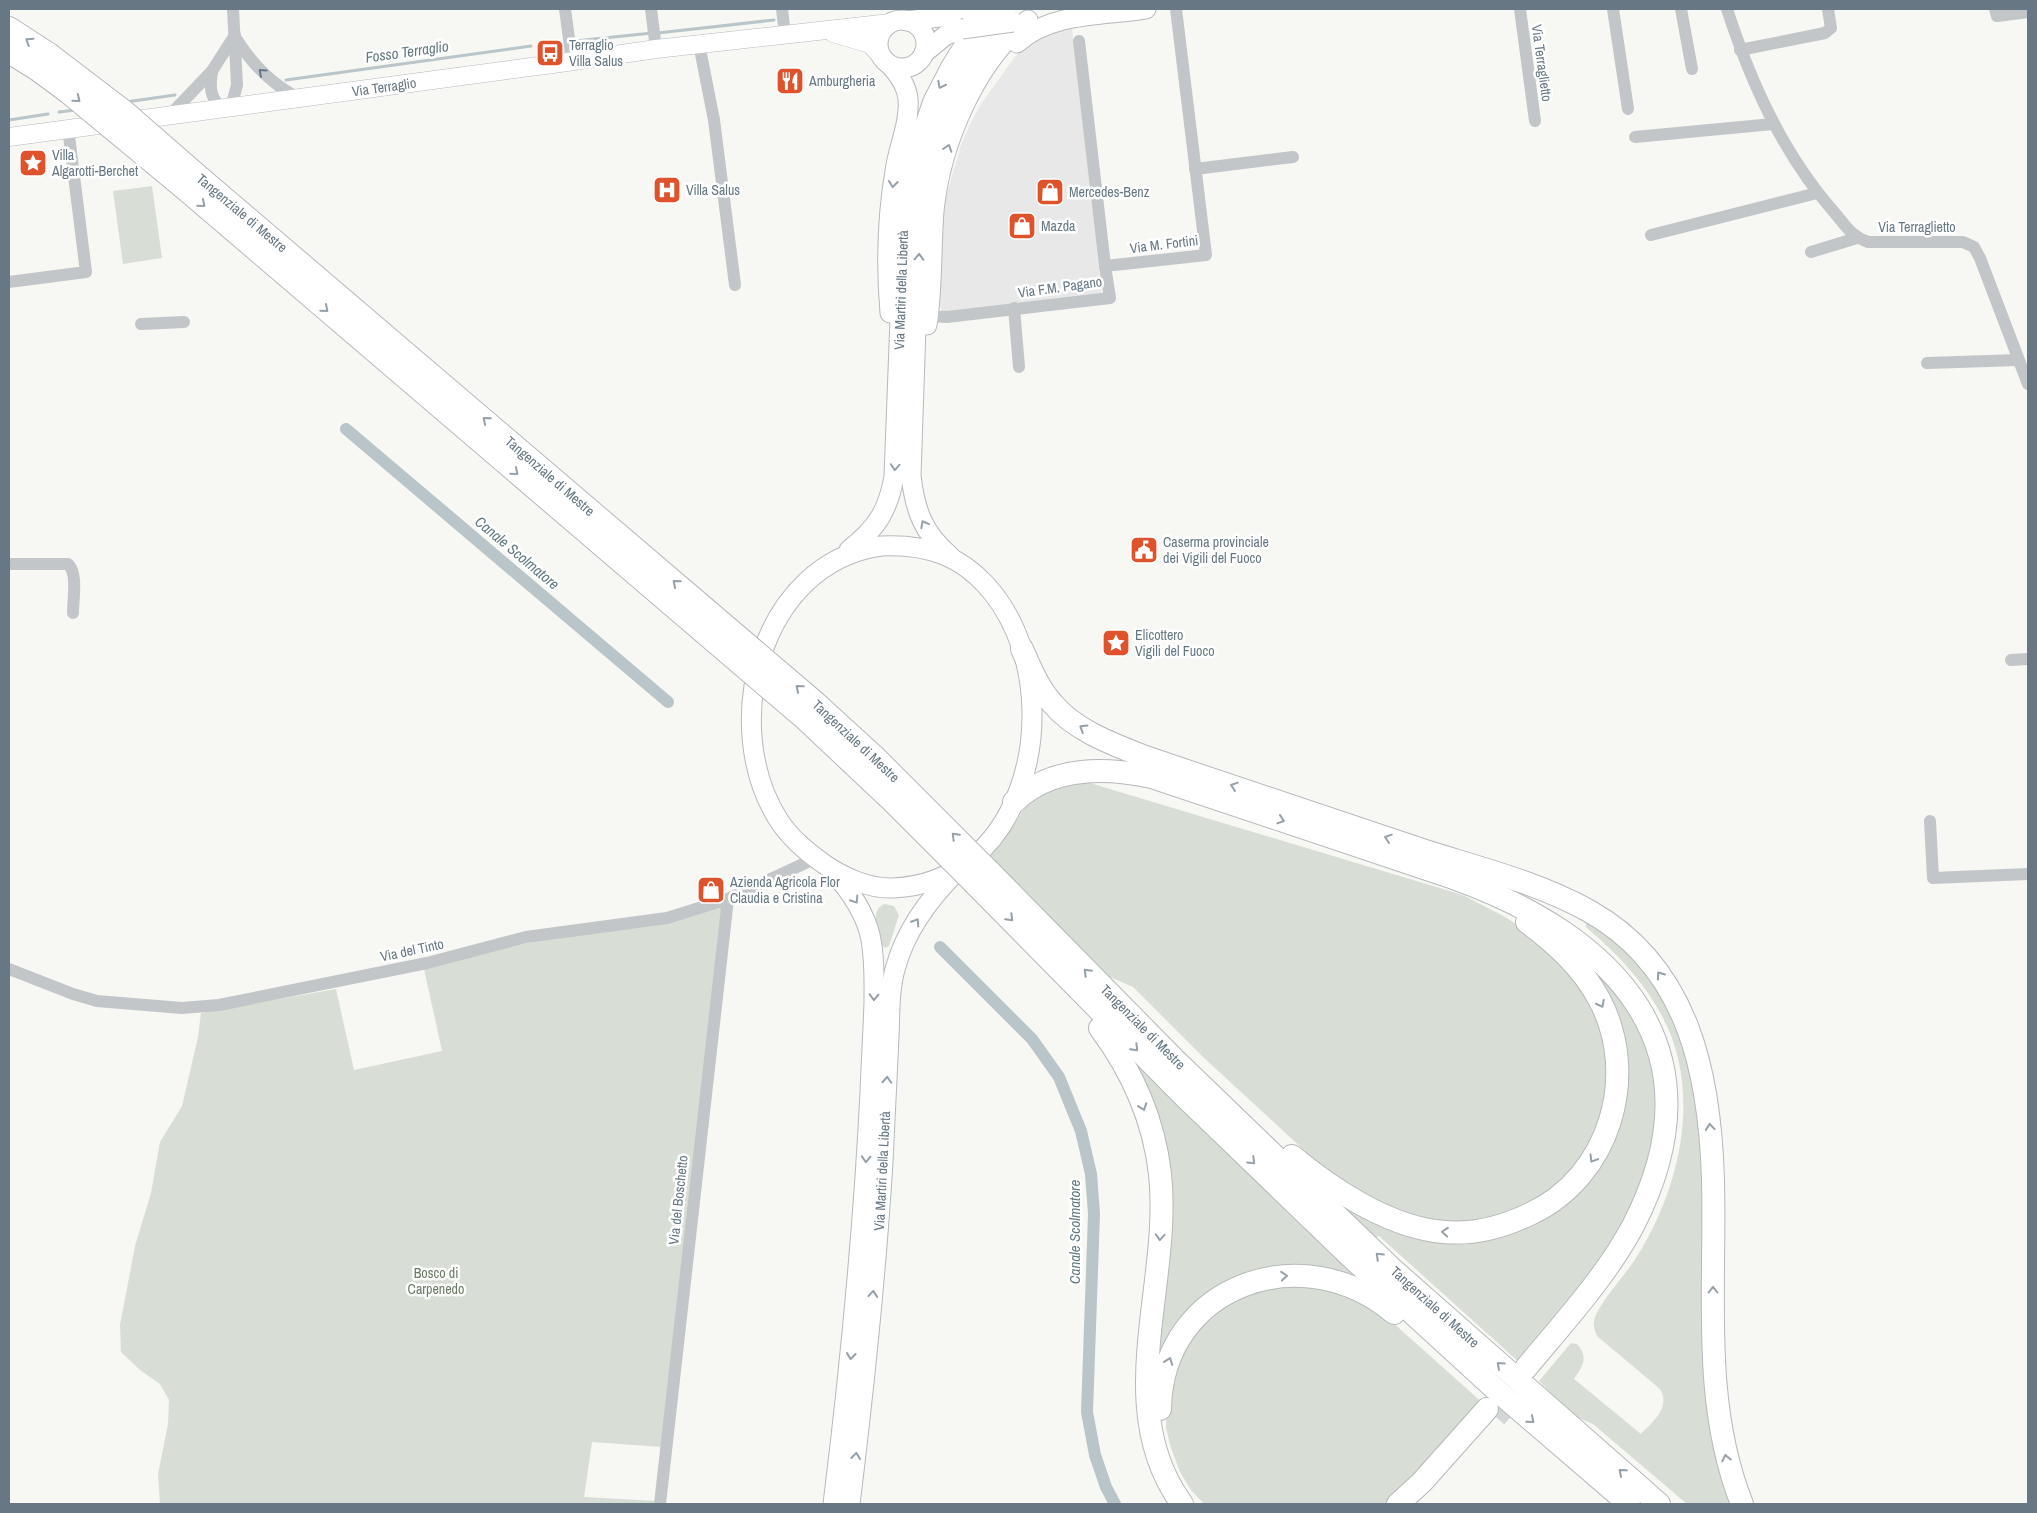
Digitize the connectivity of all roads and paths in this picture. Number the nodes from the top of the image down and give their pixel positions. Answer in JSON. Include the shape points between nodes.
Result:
{"nodes":[{"id":1,"x":233,"y":9,"type":"edge"},
{"id":2,"x":565,"y":9,"type":"edge"},
{"id":3,"x":651,"y":9,"type":"edge"},
{"id":4,"x":1069,"y":9,"type":"edge"},
{"id":5,"x":1146,"y":9,"type":"edge"},
{"id":6,"x":1176,"y":9,"type":"edge"},
{"id":7,"x":1520,"y":9,"type":"edge"},
{"id":8,"x":1613,"y":9,"type":"edge"},
{"id":9,"x":1681,"y":9,"type":"edge"},
{"id":10,"x":1727,"y":9,"type":"edge"},
{"id":11,"x":1828,"y":9,"type":"edge"},
{"id":12,"x":1995,"y":9,"type":"edge"},
{"id":13,"x":2028,"y":12,"type":"edge"},
{"id":14,"x":986,"y":18,"type":"edge"},
{"id":15,"x":783,"y":21,"type":"edge"},
{"id":16,"x":898,"y":22,"type":"junction"},
{"id":17,"x":9,"y":28,"type":"edge"},
{"id":18,"x":823,"y":31,"type":"junction"},
{"id":19,"x":234,"y":35,"type":"junction"},
{"id":20,"x":1079,"y":41,"type":"dead end"},
{"id":21,"x":699,"y":44,"type":"junction"},
{"id":22,"x":655,"y":45,"type":"junction"},
{"id":23,"x":1740,"y":50,"type":"junction"},
{"id":24,"x":9,"y":52,"type":"edge"},
{"id":25,"x":924,"y":53,"type":"junction"},
{"id":26,"x":572,"y":61,"type":"junction"},
{"id":27,"x":886,"y":61,"type":"junction"},
{"id":28,"x":43,"y":62,"type":"junction"},
{"id":29,"x":1692,"y":68,"type":"dead end"},
{"id":30,"x":212,"y":70,"type":"junction"},
{"id":31,"x":299,"y":98,"type":"junction"},
{"id":32,"x":226,"y":108,"type":"junction"},
{"id":33,"x":1628,"y":109,"type":"dead end"},
{"id":34,"x":170,"y":115,"type":"junction"},
{"id":35,"x":1535,"y":121,"type":"dead end"},
{"id":36,"x":957,"y":124,"type":"junction"},
{"id":37,"x":1773,"y":124,"type":"junction"},
{"id":38,"x":68,"y":128,"type":"junction"},
{"id":39,"x":9,"y":137,"type":"edge"},
{"id":40,"x":1635,"y":137,"type":"dead end"},
{"id":41,"x":1293,"y":157,"type":"dead end"},
{"id":42,"x":1195,"y":169,"type":"junction"},
{"id":43,"x":1817,"y":192,"type":"junction"},
{"id":44,"x":1651,"y":236,"type":"dead end"},
{"id":45,"x":1857,"y":238,"type":"junction"},
{"id":46,"x":1812,"y":252,"type":"dead end"},
{"id":47,"x":1105,"y":266,"type":"junction"},
{"id":48,"x":9,"y":282,"type":"edge"},
{"id":49,"x":735,"y":285,"type":"dead end"},
{"id":50,"x":1014,"y":308,"type":"junction"},
{"id":51,"x":922,"y":321,"type":"junction"},
{"id":52,"x":184,"y":322,"type":"dead end"},
{"id":53,"x":141,"y":324,"type":"dead end"},
{"id":54,"x":2018,"y":360,"type":"junction"},
{"id":55,"x":1927,"y":363,"type":"dead end"},
{"id":56,"x":1019,"y":367,"type":"dead end"},
{"id":57,"x":2028,"y":384,"type":"edge"},
{"id":58,"x":896,"y":418,"type":"junction"},
{"id":59,"x":840,"y":557,"type":"junction"},
{"id":60,"x":955,"y":560,"type":"junction"},
{"id":61,"x":9,"y":564,"type":"edge"},
{"id":62,"x":73,"y":613,"type":"dead end"},
{"id":63,"x":1022,"y":648,"type":"junction"},
{"id":64,"x":2028,"y":659,"type":"edge"},
{"id":65,"x":2010,"y":660,"type":"dead end"},
{"id":66,"x":1014,"y":802,"type":"junction"},
{"id":67,"x":1930,"y":821,"type":"dead end"},
{"id":68,"x":1434,"y":854,"type":"junction"},
{"id":69,"x":820,"y":860,"type":"junction"},
{"id":70,"x":967,"y":862,"type":"junction"},
{"id":71,"x":2028,"y":874,"type":"edge"},
{"id":72,"x":982,"y":877,"type":"junction"},
{"id":73,"x":1451,"y":877,"type":"junction"},
{"id":74,"x":728,"y":899,"type":"junction"},
{"id":75,"x":1053,"y":962,"type":"junction"},
{"id":76,"x":9,"y":969,"type":"edge"},
{"id":77,"x":1148,"y":1033,"type":"junction"},
{"id":78,"x":1494,"y":1388,"type":"junction"},
{"id":79,"x":660,"y":1504,"type":"edge"},
{"id":80,"x":833,"y":1504,"type":"edge"},
{"id":81,"x":850,"y":1504,"type":"edge"},
{"id":82,"x":1182,"y":1504,"type":"edge"},
{"id":83,"x":1198,"y":1504,"type":"edge"},
{"id":84,"x":1398,"y":1504,"type":"edge"},
{"id":85,"x":1415,"y":1504,"type":"edge"},
{"id":86,"x":1629,"y":1504,"type":"edge"},
{"id":87,"x":1659,"y":1504,"type":"edge"},
{"id":88,"x":1742,"y":1504,"type":"edge"}],
"edges":[{"from":1,"to":19,"type":"street"},
{"from":2,"to":26,"type":"street"},
{"from":3,"to":22,"type":"street"},
{"from":4,"to":14,"type":"main road","name":"Via Terraglio"},
{"from":5,"to":36,"type":"main road","via":[[1058,22],[1030,32],[1009,51]]},
{"from":6,"to":42,"type":"street","name":"Via M. Fortini"},
{"from":7,"to":35,"type":"street","name":"Via Terraglietto"},
{"from":8,"to":33,"type":"street"},
{"from":9,"to":29,"type":"street"},
{"from":10,"to":23,"type":"street"},
{"from":11,"to":23,"type":"street","via":[[1831,28],[1825,33]]},
{"from":12,"to":13,"type":"street","via":[[1997,16]]},
{"from":14,"to":16,"type":"main road","name":"Via Terraglio"},
{"from":14,"to":25,"type":"main road","name":"Via Terraglio","via":[[946,35]]},
{"from":14,"to":36,"type":"main road","via":[[1012,32],[971,92]]},
{"from":51,"to":14,"type":"main road","name":"Via Martiri della Libertà","one_way":true,"via":[[921,210],[929,164],[949,106],[987,39]]},
{"from":14,"to":58,"type":"main road","name":"Via Martiri della Libertà","one_way":true,"via":[[950,68],[933,101],[909,177],[903,239]]},
{"from":15,"to":18,"type":"main road","name":"Via Terraglio"},
{"from":15,"to":21,"type":"main road","name":"Via Terraglio"},
{"from":16,"to":18,"type":"main road","name":"Via Terraglio"},
{"from":16,"to":25,"type":"main road","via":[[919,28],[926,44]]},
{"from":16,"to":27,"type":"main road","via":[[884,28],[879,38],[878,49]]},
{"from":28,"to":17,"type":"highway","name":"Tangenziale di Mestre","one_way":true},
{"from":18,"to":27,"type":"main road","name":"Via Terraglio","via":[[870,44]]},
{"from":19,"to":30,"type":"street"},
{"from":31,"to":19,"type":"street","one_way":true,"via":[[284,91],[256,67]]},
{"from":19,"to":32,"type":"street","via":[[238,85]]},
{"from":20,"to":47,"type":"street"},
{"from":21,"to":22,"type":"main road","name":"Via Terraglio"},
{"from":21,"to":49,"type":"street","via":[[714,120]]},
{"from":22,"to":26,"type":"main road","name":"Via Terraglio"},
{"from":23,"to":37,"type":"street"},
{"from":24,"to":28,"type":"highway","name":"Tangenziale di Mestre"},
{"from":25,"to":27,"type":"main road","via":[[916,64],[908,68],[899,68]]},
{"from":26,"to":31,"type":"main road","name":"Via Terraglio"},
{"from":27,"to":58,"type":"main road","one_way":true,"via":[[902,81],[908,96],[906,124],[895,170],[887,273],[889,375]]},
{"from":28,"to":72,"type":"highway","name":"Tangenziale di Mestre","bridge":true,"via":[[125,112],[816,703],[874,756]]},
{"from":30,"to":32,"type":"street","via":[[214,101]]},
{"from":30,"to":34,"type":"street"},
{"from":31,"to":32,"type":"main road","name":"Via Terraglio"},
{"from":32,"to":34,"type":"main road","name":"Via Terraglio"},
{"from":34,"to":38,"type":"main road","name":"Via Terraglio"},
{"from":51,"to":36,"type":"main road","one_way":true,"via":[[932,283],[934,209],[943,166]]},
{"from":37,"to":40,"type":"street"},
{"from":37,"to":43,"type":"street"},
{"from":38,"to":39,"type":"main road","name":"Via Terraglio"},
{"from":38,"to":48,"type":"street","via":[[86,272]]},
{"from":41,"to":42,"type":"street"},
{"from":42,"to":47,"type":"street","name":"Via M. Fortini","via":[[1206,255]]},
{"from":43,"to":44,"type":"street"},
{"from":43,"to":45,"type":"street"},
{"from":45,"to":46,"type":"street","name":"Via Terraglietto"},
{"from":45,"to":54,"type":"street","name":"Via Terraglietto","via":[[1868,242],[1963,242],[1974,247]]},
{"from":47,"to":50,"type":"street","name":"Via F.M. Pagano","via":[[1110,298]]},
{"from":50,"to":51,"type":"street","name":"Via F.M. Pagano"},
{"from":50,"to":56,"type":"street","name":"Via F.M. Pagano"},
{"from":60,"to":51,"type":"main road","name":"Via Martiri della Libertà","one_way":true,"via":[[934,540],[922,522],[917,511],[912,476],[913,395]]},
{"from":52,"to":53,"type":"street"},
{"from":54,"to":55,"type":"street"},
{"from":54,"to":57,"type":"street","name":"Via Terraglietto"},
{"from":58,"to":59,"type":"main road","name":"Via Martiri della Libertà","one_way":true,"via":[[894,477],[886,507],[870,532]]},
{"from":59,"to":60,"type":"main road","via":[[869,548],[903,546],[930,550]]},
{"from":59,"to":69,"type":"main road","via":[[804,583],[778,618],[758,670],[752,708],[757,761],[767,796],[792,838]]},
{"from":60,"to":63,"type":"main road","via":[[981,580],[999,600]]},
{"from":61,"to":62,"type":"street","via":[[68,564],[73,577]]},
{"from":63,"to":66,"type":"main road","via":[[1032,692],[1032,728],[1027,767]]},
{"from":68,"to":63,"type":"highway","one_way":true,"via":[[1148,758],[1097,736],[1052,703],[1035,678]]},
{"from":64,"to":65,"type":"street"},
{"from":66,"to":70,"type":"main road","via":[[996,833]]},
{"from":66,"to":73,"type":"highway","one_way":true,"via":[[1037,784],[1060,775],[1100,771],[1134,773]]},
{"from":67,"to":71,"type":"street","via":[[1934,878]]},
{"from":68,"to":73,"type":"highway","via":[[1502,882],[1559,914],[1596,940],[1626,970],[1646,997],[1663,1027],[1676,1065],[1675,1138],[1669,1166],[1648,1221],[1615,1278],[1530,1371],[1601,1277],[1639,1213],[1651,1184],[1663,1138],[1666,1096],[1663,1070],[1655,1039],[1641,1010],[1595,955],[1541,916]]},
{"from":88,"to":68,"type":"highway","one_way":true,"via":[[1726,1460],[1714,1372],[1713,1182],[1707,1098],[1694,1040],[1678,1003],[1651,964],[1606,921],[1536,887]]},
{"from":69,"to":70,"type":"main road","via":[[857,881],[892,888],[930,880]]},
{"from":69,"to":74,"type":"street","name":"Via del Tinto"},
{"from":69,"to":80,"type":"main road","name":"Via Martiri della Libertà","one_way":true,"via":[[841,881],[861,910],[870,935],[874,967],[862,1239]]},
{"from":81,"to":70,"type":"main road","name":"Via Martiri della Libertà","one_way":true,"via":[[878,1240],[895,968],[902,947],[922,912]]},
{"from":72,"to":75,"type":"highway","name":"Tangenziale di Mestre","one_way":true},
{"from":77,"to":72,"type":"highway","name":"Tangenziale di Mestre","one_way":true},
{"from":73,"to":77,"type":"highway","one_way":true,"via":[[1518,916],[1565,954],[1599,998],[1615,1041],[1616,1097],[1600,1147],[1570,1188],[1537,1211],[1493,1228],[1464,1232],[1435,1231],[1393,1219],[1305,1167],[1191,1060]]},
{"from":74,"to":76,"type":"street","name":"Via del Tinto","via":[[666,918],[526,938],[427,963],[219,1005],[182,1008],[97,1001]]},
{"from":74,"to":79,"type":"street","name":"Via del Boschetto"},
{"from":75,"to":78,"type":"highway","name":"Tangenziale di Mestre","one_way":true,"via":[[1182,1094],[1350,1256]]},
{"from":75,"to":82,"type":"highway","one_way":true,"via":[[1124,1063],[1140,1097],[1155,1143],[1161,1215],[1148,1365],[1148,1408],[1156,1455]]},
{"from":87,"to":77,"type":"highway","name":"Tangenziale di Mestre","one_way":true,"via":[[1391,1268]]},
{"from":83,"to":78,"type":"highway","one_way":true,"via":[[1179,1480],[1167,1450],[1160,1394],[1167,1364],[1190,1322],[1237,1288],[1264,1279],[1295,1276],[1317,1277],[1355,1288],[1388,1308],[1465,1375]]},
{"from":78,"to":86,"type":"highway","name":"Tangenziale di Mestre","one_way":true},
{"from":84,"to":85,"type":"highway","via":[[1491,1413]]}]}
